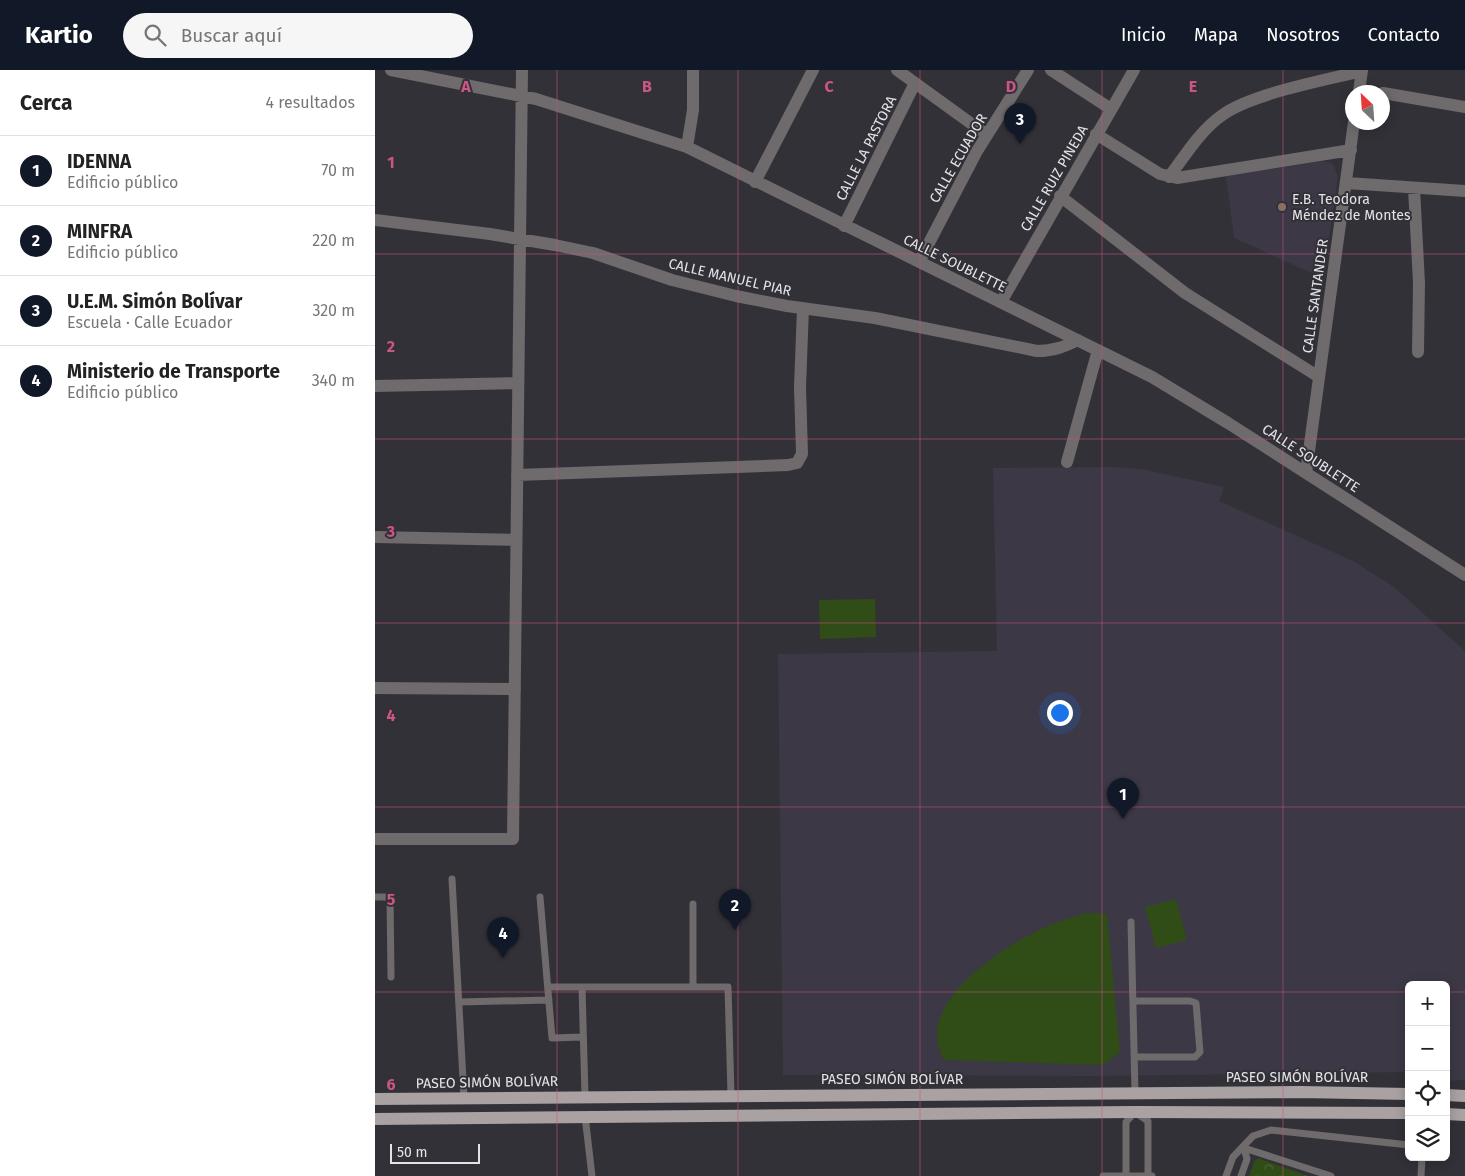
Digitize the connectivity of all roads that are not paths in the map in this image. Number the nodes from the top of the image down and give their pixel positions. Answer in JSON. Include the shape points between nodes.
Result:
{"nodes":[{"id":1,"x":391,"y":70,"type":"edge"},
{"id":2,"x":522,"y":70,"type":"edge"},
{"id":3,"x":693,"y":70,"type":"edge"},
{"id":4,"x":813,"y":70,"type":"edge"},
{"id":5,"x":897,"y":70,"type":"edge"},
{"id":6,"x":1028,"y":70,"type":"edge"},
{"id":7,"x":1051,"y":70,"type":"edge"},
{"id":8,"x":1134,"y":70,"type":"edge"},
{"id":9,"x":1362,"y":70,"type":"edge"},
{"id":10,"x":915,"y":83,"type":"junction"},
{"id":11,"x":1360,"y":85,"type":"edge"},
{"id":12,"x":1390,"y":94,"type":"edge"},
{"id":13,"x":522,"y":96,"type":"junction"},
{"id":14,"x":1465,"y":107,"type":"edge"},
{"id":15,"x":1111,"y":108,"type":"junction"},
{"id":16,"x":1354,"y":130,"type":"edge"},
{"id":17,"x":1096,"y":134,"type":"junction"},
{"id":18,"x":987,"y":136,"type":"junction"},
{"id":19,"x":687,"y":147,"type":"junction"},
{"id":20,"x":1351,"y":150,"type":"junction"},
{"id":21,"x":1169,"y":177,"type":"junction"},
{"id":22,"x":755,"y":182,"type":"junction"},
{"id":23,"x":1347,"y":183,"type":"junction"},
{"id":24,"x":1415,"y":188,"type":"junction"},
{"id":25,"x":1465,"y":191,"type":"edge"},
{"id":26,"x":1060,"y":196,"type":"junction"},
{"id":27,"x":375,"y":220,"type":"edge"},
{"id":28,"x":844,"y":226,"type":"junction"},
{"id":29,"x":521,"y":239,"type":"junction"},
{"id":30,"x":919,"y":262,"type":"junction"},
{"id":31,"x":1001,"y":302,"type":"junction"},
{"id":32,"x":803,"y":308,"type":"junction"},
{"id":33,"x":1078,"y":340,"type":"junction"},
{"id":34,"x":1098,"y":350,"type":"junction"},
{"id":35,"x":1418,"y":352,"type":"dead end"},
{"id":36,"x":1319,"y":377,"type":"junction"},
{"id":37,"x":518,"y":383,"type":"junction"},
{"id":38,"x":375,"y":386,"type":"edge"},
{"id":39,"x":1067,"y":462,"type":"dead end"},
{"id":40,"x":1307,"y":473,"type":"junction"},
{"id":41,"x":517,"y":475,"type":"junction"},
{"id":42,"x":375,"y":537,"type":"edge"},
{"id":43,"x":516,"y":540,"type":"junction"},
{"id":44,"x":1465,"y":575,"type":"edge"},
{"id":45,"x":375,"y":688,"type":"edge"},
{"id":46,"x":515,"y":689,"type":"junction"},
{"id":47,"x":375,"y":839,"type":"edge"},
{"id":48,"x":452,"y":879,"type":"dead end"},
{"id":49,"x":375,"y":897,"type":"edge"},
{"id":50,"x":540,"y":897,"type":"dead end"},
{"id":51,"x":693,"y":904,"type":"dead end"},
{"id":52,"x":1131,"y":922,"type":"dead end"},
{"id":53,"x":391,"y":977,"type":"dead end"},
{"id":54,"x":548,"y":987,"type":"junction"},
{"id":55,"x":582,"y":987,"type":"junction"},
{"id":56,"x":693,"y":987,"type":"junction"},
{"id":57,"x":549,"y":1000,"type":"junction"},
{"id":58,"x":1135,"y":1001,"type":"junction"},
{"id":59,"x":459,"y":1002,"type":"junction"},
{"id":60,"x":583,"y":1037,"type":"junction"},
{"id":61,"x":1135,"y":1057,"type":"junction"},
{"id":62,"x":1135,"y":1092,"type":"junction"},
{"id":63,"x":1405,"y":1094,"type":"edge"},
{"id":64,"x":731,"y":1095,"type":"junction"},
{"id":65,"x":1450,"y":1095,"type":"edge"},
{"id":66,"x":585,"y":1096,"type":"junction"},
{"id":67,"x":1465,"y":1096,"type":"edge"},
{"id":68,"x":464,"y":1098,"type":"junction"},
{"id":69,"x":375,"y":1099,"type":"edge"},
{"id":70,"x":1135,"y":1112,"type":"junction"},
{"id":71,"x":1405,"y":1113,"type":"edge"},
{"id":72,"x":1450,"y":1114,"type":"edge"},
{"id":73,"x":1465,"y":1115,"type":"edge"},
{"id":74,"x":585,"y":1116,"type":"junction"},
{"id":75,"x":375,"y":1118,"type":"edge"},
{"id":76,"x":1405,"y":1145,"type":"edge"},
{"id":77,"x":1244,"y":1148,"type":"junction"},
{"id":78,"x":1422,"y":1161,"type":"edge"},
{"id":79,"x":592,"y":1176,"type":"edge"},
{"id":80,"x":1103,"y":1176,"type":"edge"},
{"id":81,"x":1126,"y":1176,"type":"edge"},
{"id":82,"x":1149,"y":1176,"type":"edge"},
{"id":83,"x":1226,"y":1176,"type":"edge"},
{"id":84,"x":1241,"y":1176,"type":"edge"},
{"id":85,"x":1331,"y":1176,"type":"edge"},
{"id":86,"x":1421,"y":1176,"type":"edge"}],
"edges":[{"from":1,"to":13,"type":"street","name":"CALLE SOUBLETTE"},
{"from":2,"to":13,"type":"street"},
{"from":3,"to":19,"type":"street","via":[[693,110]]},
{"from":4,"to":22,"type":"street"},
{"from":5,"to":10,"type":"street"},
{"from":6,"to":18,"type":"street","name":"CALLE ECUADOR"},
{"from":7,"to":15,"type":"street"},
{"from":8,"to":15,"type":"street","name":"CALLE RUIZ PINEDA"},
{"from":9,"to":11,"type":"street"},
{"from":9,"to":21,"type":"street","via":[[1257,99],[1223,114],[1204,130]]},
{"from":10,"to":18,"type":"street"},
{"from":10,"to":28,"type":"street","name":"CALLE LA PASTORA"},
{"from":12,"to":14,"type":"street"},
{"from":13,"to":19,"type":"street","name":"CALLE SOUBLETTE"},
{"from":13,"to":29,"type":"street"},
{"from":15,"to":17,"type":"street","name":"CALLE RUIZ PINEDA"},
{"from":16,"to":20,"type":"street","name":"CALLE SANTANDER"},
{"from":17,"to":21,"type":"street","via":[[1140,163]]},
{"from":17,"to":26,"type":"street","name":"CALLE RUIZ PINEDA"},
{"from":18,"to":30,"type":"street","name":"CALLE ECUADOR"},
{"from":19,"to":22,"type":"street","name":"CALLE SOUBLETTE"},
{"from":20,"to":21,"type":"street"},
{"from":20,"to":23,"type":"street","name":"CALLE SANTANDER"},
{"from":22,"to":28,"type":"street","name":"CALLE SOUBLETTE"},
{"from":23,"to":24,"type":"street"},
{"from":23,"to":36,"type":"street","name":"CALLE SANTANDER"},
{"from":24,"to":25,"type":"street"},
{"from":24,"to":35,"type":"street"},
{"from":26,"to":31,"type":"street","name":"CALLE RUIZ PINEDA"},
{"from":26,"to":36,"type":"street","via":[[1185,293]]},
{"from":27,"to":29,"type":"street","name":"CALLE MANUEL PIAR"},
{"from":28,"to":30,"type":"street","name":"CALLE SOUBLETTE"},
{"from":29,"to":32,"type":"street","name":"CALLE MANUEL PIAR","via":[[593,253],[672,280],[736,296]]},
{"from":29,"to":37,"type":"street"},
{"from":30,"to":31,"type":"street","name":"CALLE SOUBLETTE"},
{"from":31,"to":33,"type":"street","name":"CALLE SOUBLETTE"},
{"from":32,"to":33,"type":"street","name":"CALLE MANUEL PIAR","via":[[884,320],[1037,351],[1064,347]]},
{"from":32,"to":41,"type":"street","via":[[802,454],[797,463]]},
{"from":33,"to":34,"type":"street","name":"CALLE SOUBLETTE"},
{"from":34,"to":39,"type":"street"},
{"from":34,"to":40,"type":"street","name":"CALLE SOUBLETTE","via":[[1193,400]]},
{"from":36,"to":40,"type":"street","name":"CALLE SANTANDER"},
{"from":37,"to":38,"type":"street"},
{"from":37,"to":41,"type":"street"},
{"from":40,"to":44,"type":"street","name":"CALLE SOUBLETTE"},
{"from":41,"to":43,"type":"street"},
{"from":42,"to":43,"type":"street"},
{"from":43,"to":46,"type":"street"},
{"from":45,"to":46,"type":"street"},
{"from":46,"to":47,"type":"street","via":[[513,839]]},
{"from":48,"to":59,"type":"lane"},
{"from":49,"to":53,"type":"lane","via":[[390,897]]},
{"from":50,"to":54,"type":"lane"},
{"from":51,"to":56,"type":"lane"},
{"from":52,"to":58,"type":"lane"},
{"from":54,"to":55,"type":"lane"},
{"from":54,"to":57,"type":"lane"},
{"from":55,"to":56,"type":"lane"},
{"from":55,"to":60,"type":"lane"},
{"from":56,"to":64,"type":"lane","via":[[727,987]]},
{"from":57,"to":59,"type":"lane"},
{"from":57,"to":60,"type":"lane","via":[[552,1038]]},
{"from":58,"to":61,"type":"lane"},
{"from":58,"to":61,"type":"lane","via":[[1196,1003],[1200,1052],[1195,1057]]},
{"from":59,"to":68,"type":"lane"},
{"from":60,"to":66,"type":"lane"},
{"from":61,"to":62,"type":"lane"},
{"from":62,"to":63,"type":"main road","name":"PASEO SIMÓN BOLÍVAR"},
{"from":62,"to":64,"type":"main road","name":"PASEO SIMÓN BOLÍVAR"},
{"from":62,"to":70,"type":"main road"},
{"from":64,"to":66,"type":"main road","name":"PASEO SIMÓN BOLÍVAR"},
{"from":65,"to":67,"type":"main road"},
{"from":66,"to":68,"type":"main road","name":"PASEO SIMÓN BOLÍVAR"},
{"from":66,"to":74,"type":"main road"},
{"from":68,"to":69,"type":"main road","name":"PASEO SIMÓN BOLÍVAR"},
{"from":70,"to":71,"type":"main road"},
{"from":70,"to":74,"type":"main road"},
{"from":70,"to":81,"type":"lane","via":[[1125,1122]]},
{"from":70,"to":82,"type":"lane","via":[[1148,1120]]},
{"from":72,"to":73,"type":"main road"},
{"from":74,"to":75,"type":"main road"},
{"from":74,"to":79,"type":"lane"},
{"from":76,"to":77,"type":"lane","via":[[1271,1130],[1253,1136]]},
{"from":77,"to":83,"type":"lane","via":[[1233,1156]]},
{"from":77,"to":84,"type":"lane","via":[[1247,1159]]},
{"from":77,"to":85,"type":"lane"},
{"from":78,"to":86,"type":"lane"},
{"from":80,"to":81,"type":"lane"},
{"from":81,"to":82,"type":"lane"}]}
